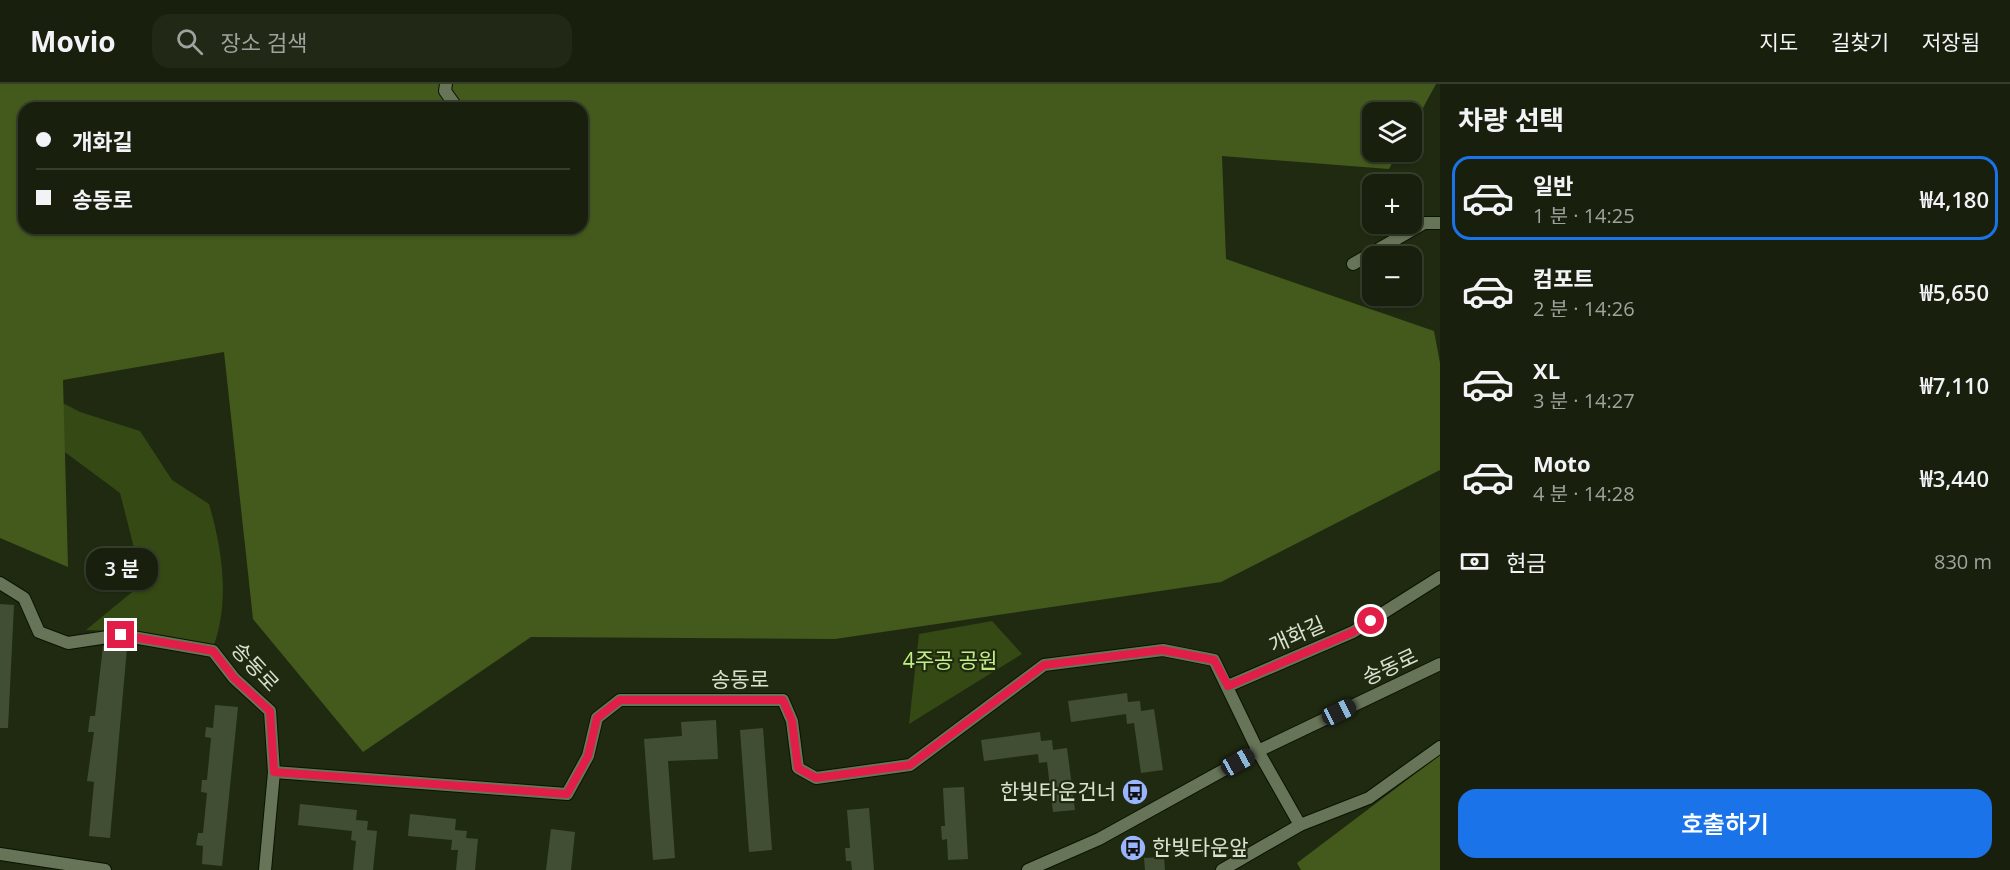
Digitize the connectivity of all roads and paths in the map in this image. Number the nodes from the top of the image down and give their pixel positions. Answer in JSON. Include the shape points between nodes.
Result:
{"nodes":[{"id":1,"x":446,"y":84,"type":"edge"},
{"id":2,"x":453,"y":102,"type":"edge"},
{"id":3,"x":1440,"y":223,"type":"edge"},
{"id":4,"x":1353,"y":264,"type":"dead end"},
{"id":5,"x":1440,"y":577,"type":"edge"},
{"id":6,"x":0,"y":583,"type":"edge"},
{"id":7,"x":1440,"y":664,"type":"edge"},
{"id":8,"x":1228,"y":686,"type":"junction"},
{"id":9,"x":1440,"y":747,"type":"edge"},
{"id":10,"x":1258,"y":751,"type":"junction"},
{"id":11,"x":274,"y":772,"type":"junction"},
{"id":12,"x":1300,"y":825,"type":"junction"},
{"id":13,"x":0,"y":854,"type":"edge"},
{"id":14,"x":105,"y":870,"type":"edge"},
{"id":15,"x":265,"y":870,"type":"edge"},
{"id":16,"x":1028,"y":870,"type":"edge"},
{"id":17,"x":1222,"y":870,"type":"edge"}],
"edges":[{"from":1,"to":2,"type":"street","via":[[445,91]]},
{"from":3,"to":4,"type":"street","via":[[1424,223]]},
{"from":5,"to":8,"type":"street","name":"개화길","via":[[1353,632]]},
{"from":6,"to":11,"type":"street","name":"송동로","via":[[24,598],[39,632],[68,643],[121,635],[213,651],[234,678],[270,711]]},
{"from":7,"to":10,"type":"street","name":"송동로"},
{"from":8,"to":10,"type":"street","name":"송동로"},
{"from":8,"to":11,"type":"street","name":"송동로","via":[[1214,660],[1162,650],[1044,665],[910,765],[816,778],[798,768],[792,721],[783,700],[620,700],[597,718],[588,756],[567,794]]},
{"from":9,"to":12,"type":"street","via":[[1369,798]]},
{"from":10,"to":12,"type":"street","name":"송동로"},
{"from":10,"to":16,"type":"street","name":"송동로","via":[[1099,840]]},
{"from":11,"to":15,"type":"street","name":"송동로"},
{"from":12,"to":17,"type":"street"},
{"from":13,"to":14,"type":"street"}]}
